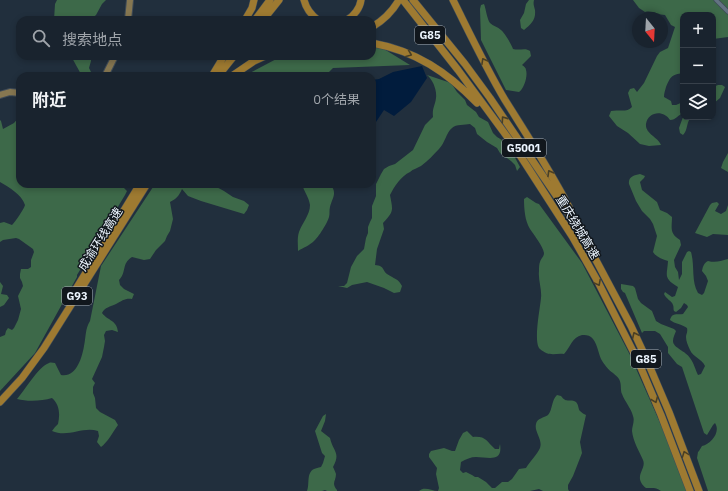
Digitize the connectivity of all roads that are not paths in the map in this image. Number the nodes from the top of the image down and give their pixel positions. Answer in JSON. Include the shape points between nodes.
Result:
{"nodes":[{"id":1,"x":130,"y":0,"type":"edge"},
{"id":2,"x":254,"y":0,"type":"edge"},
{"id":3,"x":270,"y":0,"type":"edge"},
{"id":4,"x":279,"y":0,"type":"edge"},
{"id":5,"x":361,"y":0,"type":"edge"},
{"id":6,"x":399,"y":0,"type":"edge"},
{"id":7,"x":403,"y":0,"type":"edge"},
{"id":8,"x":413,"y":0,"type":"edge"},
{"id":9,"x":453,"y":0,"type":"edge"},
{"id":10,"x":716,"y":0,"type":"edge"},
{"id":11,"x":305,"y":2,"type":"edge"},
{"id":12,"x":728,"y":12,"type":"edge"},
{"id":13,"x":128,"y":16,"type":"edge"},
{"id":14,"x":247,"y":16,"type":"edge"},
{"id":15,"x":258,"y":16,"type":"edge"},
{"id":16,"x":266,"y":16,"type":"edge"},
{"id":17,"x":314,"y":16,"type":"edge"},
{"id":18,"x":352,"y":16,"type":"edge"},
{"id":19,"x":376,"y":24,"type":"edge"},
{"id":20,"x":376,"y":44,"type":"edge"},
{"id":21,"x":113,"y":60,"type":"edge"},
{"id":22,"x":223,"y":60,"type":"edge"},
{"id":23,"x":230,"y":60,"type":"edge"},
{"id":24,"x":256,"y":60,"type":"edge"},
{"id":25,"x":106,"y":72,"type":"edge"},
{"id":26,"x":217,"y":72,"type":"edge"},
{"id":27,"x":238,"y":72,"type":"edge"},
{"id":28,"x":16,"y":93,"type":"edge"},
{"id":29,"x":0,"y":95,"type":"edge"},
{"id":30,"x":499,"y":125,"type":"junction"},
{"id":31,"x":138,"y":188,"type":"edge"},
{"id":32,"x":144,"y":188,"type":"edge"},
{"id":33,"x":581,"y":232,"type":"junction"},
{"id":34,"x":0,"y":395,"type":"edge"},
{"id":35,"x":0,"y":402,"type":"edge"},
{"id":36,"x":690,"y":491,"type":"edge"},
{"id":37,"x":699,"y":491,"type":"edge"}],
"edges":[{"from":1,"to":13,"type":"main road"},
{"from":2,"to":14,"type":"highway"},
{"from":3,"to":15,"type":"highway"},
{"from":4,"to":16,"type":"highway"},
{"from":5,"to":18,"type":"highway"},
{"from":6,"to":19,"type":"highway","via":[[389,15]]},
{"from":7,"to":30,"type":"highway","name":"重庆绕城高速","number":"G85"},
{"from":33,"to":8,"type":"highway","name":"重庆绕城高速","number":"G5001","one_way":true,"via":[[465,64]]},
{"from":33,"to":9,"type":"highway","number":"G85","one_way":true,"via":[[564,197],[501,92]]},
{"from":10,"to":12,"type":"street"},
{"from":11,"to":17,"type":"highway"},
{"from":20,"to":30,"type":"highway","one_way":true,"via":[[413,56],[440,70]]},
{"from":21,"to":25,"type":"main road"},
{"from":22,"to":26,"type":"highway"},
{"from":23,"to":26,"type":"highway"},
{"from":24,"to":27,"type":"highway"},
{"from":28,"to":29,"type":"main road"},
{"from":30,"to":36,"type":"highway","name":"重庆绕城高速","number":"G85","one_way":true,"via":[[572,236],[598,282],[638,361]]},
{"from":31,"to":34,"type":"highway","name":"成渝环线高速","number":"G93","via":[[41,345]]},
{"from":32,"to":35,"type":"highway","name":"成渝环线高速","number":"G93","via":[[44,348]]},
{"from":37,"to":33,"type":"highway","name":"重庆绕城高速","number":"G85","one_way":true,"via":[[652,372],[631,326]]}]}
